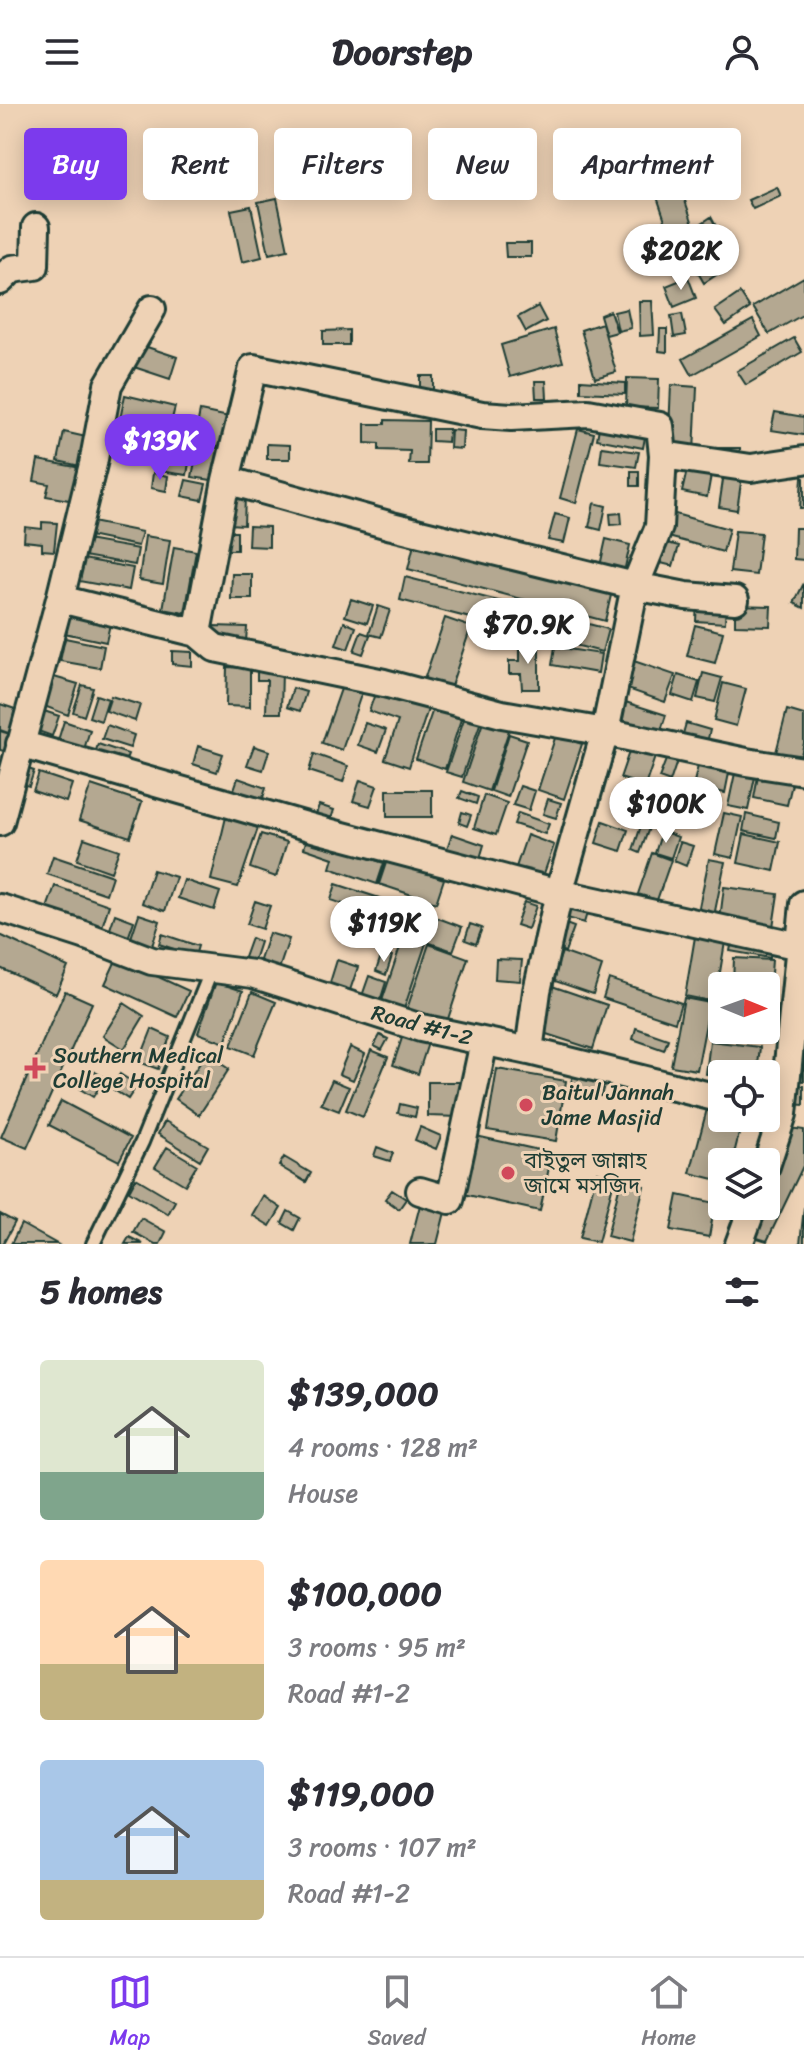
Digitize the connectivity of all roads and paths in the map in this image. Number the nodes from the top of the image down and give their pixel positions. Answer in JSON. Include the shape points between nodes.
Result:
{"nodes":[{"id":1,"x":36,"y":227,"type":"dead end"},
{"id":2,"x":0,"y":281,"type":"edge"},
{"id":3,"x":152,"y":309,"type":"dead end"},
{"id":4,"x":663,"y":455,"type":"junction"},
{"id":5,"x":804,"y":460,"type":"edge"},
{"id":6,"x":226,"y":480,"type":"junction"},
{"id":7,"x":635,"y":586,"type":"junction"},
{"id":8,"x":60,"y":599,"type":"junction"},
{"id":9,"x":735,"y":600,"type":"dead end"},
{"id":10,"x":197,"y":633,"type":"junction"},
{"id":11,"x":605,"y":732,"type":"junction"},
{"id":12,"x":20,"y":744,"type":"junction"},
{"id":13,"x":804,"y":771,"type":"edge"},
{"id":14,"x":0,"y":822,"type":"edge"},
{"id":15,"x":559,"y":893,"type":"junction"},
{"id":16,"x":804,"y":904,"type":"edge"},
{"id":17,"x":0,"y":908,"type":"edge"},
{"id":18,"x":802,"y":947,"type":"edge"},
{"id":19,"x":212,"y":969,"type":"junction"},
{"id":20,"x":484,"y":1042,"type":"junction"},
{"id":21,"x":529,"y":1051,"type":"junction"},
{"id":22,"x":708,"y":1096,"type":"edge"},
{"id":23,"x":784,"y":1113,"type":"edge"},
{"id":24,"x":772,"y":1148,"type":"edge"},
{"id":25,"x":420,"y":1191,"type":"dead end"},
{"id":26,"x":748,"y":1220,"type":"edge"},
{"id":27,"x":93,"y":1244,"type":"edge"},
{"id":28,"x":739,"y":1244,"type":"edge"}],
"edges":[{"from":1,"to":2,"type":"street","via":[[35,266],[12,269]]},
{"from":3,"to":8,"type":"street","via":[[108,385]]},
{"from":4,"to":5,"type":"street","via":[[751,468]]},
{"from":4,"to":6,"type":"street","via":[[660,426],[588,413],[482,415],[253,368]]},
{"from":4,"to":7,"type":"street","via":[[659,527]]},
{"from":6,"to":7,"type":"street"},
{"from":6,"to":10,"type":"street"},
{"from":7,"to":9,"type":"street"},
{"from":7,"to":11,"type":"street"},
{"from":8,"to":10,"type":"street"},
{"from":8,"to":12,"type":"street"},
{"from":10,"to":11,"type":"street","via":[[215,648],[502,714]]},
{"from":11,"to":13,"type":"street"},
{"from":11,"to":15,"type":"street"},
{"from":12,"to":14,"type":"street"},
{"from":12,"to":15,"type":"street"},
{"from":15,"to":18,"type":"street"},
{"from":15,"to":21,"type":"street"},
{"from":16,"to":18,"type":"street"},
{"from":17,"to":19,"type":"street","name":"Road #1-2","via":[[152,961]]},
{"from":18,"to":23,"type":"street"},
{"from":19,"to":20,"type":"street","name":"Road #1-2","via":[[253,974],[421,1028]]},
{"from":19,"to":27,"type":"lane","via":[[142,1142]]},
{"from":20,"to":21,"type":"street","name":"Road #1-2"},
{"from":20,"to":25,"type":"street","via":[[450,1200]]},
{"from":21,"to":22,"type":"street","name":"Road #1-2"},
{"from":23,"to":24,"type":"street"},
{"from":26,"to":28,"type":"street"}]}
